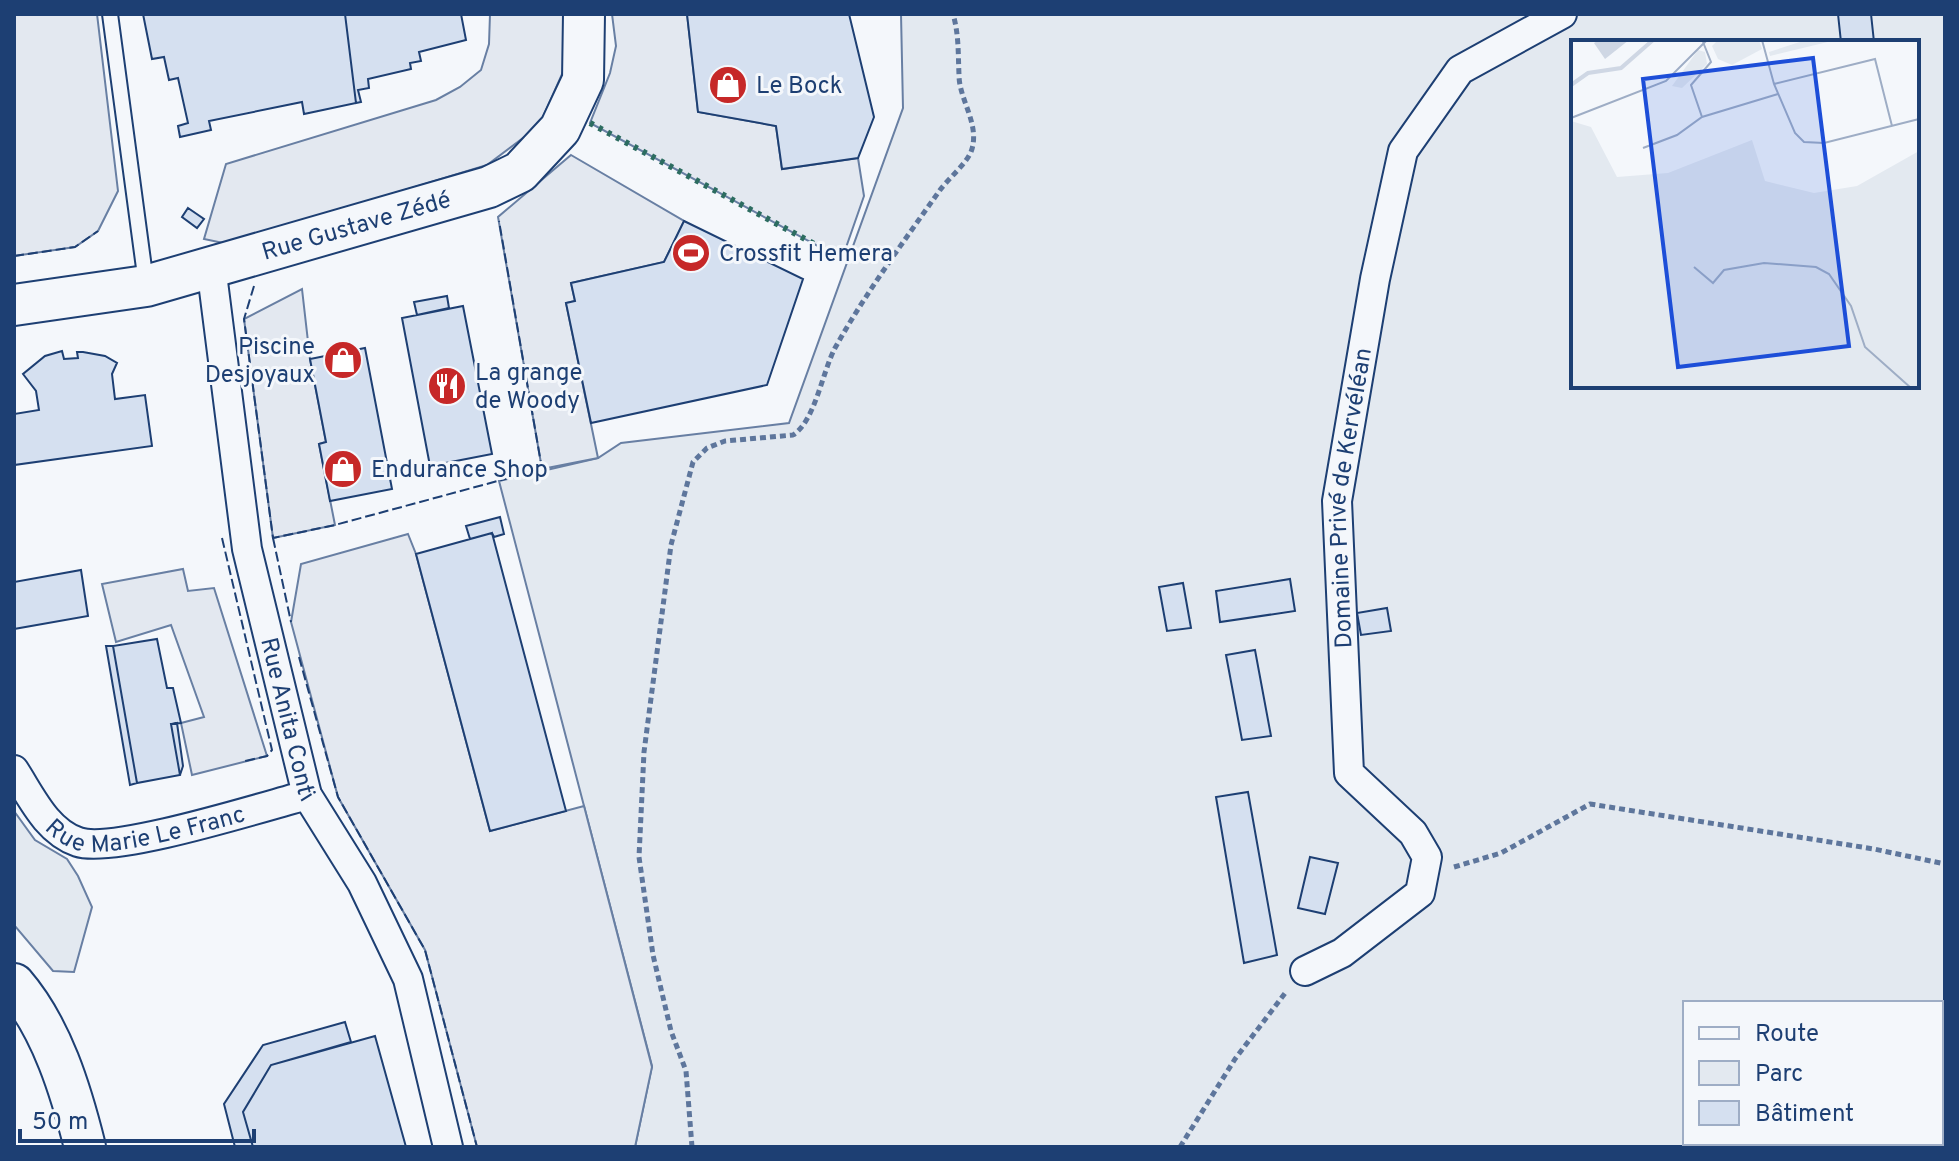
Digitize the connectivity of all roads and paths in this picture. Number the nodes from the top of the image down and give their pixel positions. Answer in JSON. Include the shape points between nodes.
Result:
{"nodes":[{"id":1,"x":110,"y":14,"type":"edge"},
{"id":2,"x":584,"y":14,"type":"edge"},
{"id":3,"x":953,"y":14,"type":"edge"},
{"id":4,"x":1562,"y":14,"type":"edge"},
{"id":5,"x":211,"y":266,"type":"junction"},
{"id":6,"x":146,"y":286,"type":"junction"},
{"id":7,"x":14,"y":305,"type":"edge"},
{"id":8,"x":14,"y":770,"type":"edge"},
{"id":9,"x":307,"y":795,"type":"junction"},
{"id":10,"x":1945,"y":864,"type":"edge"},
{"id":11,"x":1423,"y":877,"type":"junction"},
{"id":12,"x":1305,"y":971,"type":"joint"},
{"id":13,"x":14,"y":984,"type":"edge"},
{"id":14,"x":85,"y":1147,"type":"edge"},
{"id":15,"x":448,"y":1147,"type":"edge"},
{"id":16,"x":692,"y":1147,"type":"edge"},
{"id":17,"x":1180,"y":1147,"type":"edge"}],
"edges":[{"from":1,"to":6,"type":"lane"},
{"from":2,"to":5,"type":"street","name":"Rue Gustave Zédé","via":[[583,80],[560,129],[520,172],[489,187]]},
{"from":3,"to":16,"type":"path","via":[[958,77],[974,128],[971,152],[942,187],[836,348],[802,429],[793,435],[725,441],[707,448],[693,462],[671,545],[644,752],[639,857],[655,966],[686,1071]]},
{"from":4,"to":11,"type":"street","name":"Domaine Privé de Kervéléan","via":[[1460,70],[1403,151],[1337,501],[1349,773],[1413,833],[1427,857]]},
{"from":5,"to":6,"type":"street","name":"Rue Gustave Zédé"},
{"from":5,"to":9,"type":"street","name":"Rue Anita Conti","via":[[247,549]]},
{"from":6,"to":7,"type":"street","name":"Rue Gustave Zédé"},
{"from":8,"to":9,"type":"street","name":"Rue Marie Le Franc","via":[[48,824],[79,842],[117,844]]},
{"from":9,"to":15,"type":"street","name":"Rue Anita Conti","via":[[362,883],[408,979]]},
{"from":10,"to":11,"type":"path","via":[[1590,804],[1501,853]]},
{"from":11,"to":12,"type":"street","via":[[1420,893],[1342,953]]},
{"from":12,"to":17,"type":"path","via":[[1235,1059]]},
{"from":13,"to":14,"type":"street","via":[[34,1007],[74,1103]]}]}
